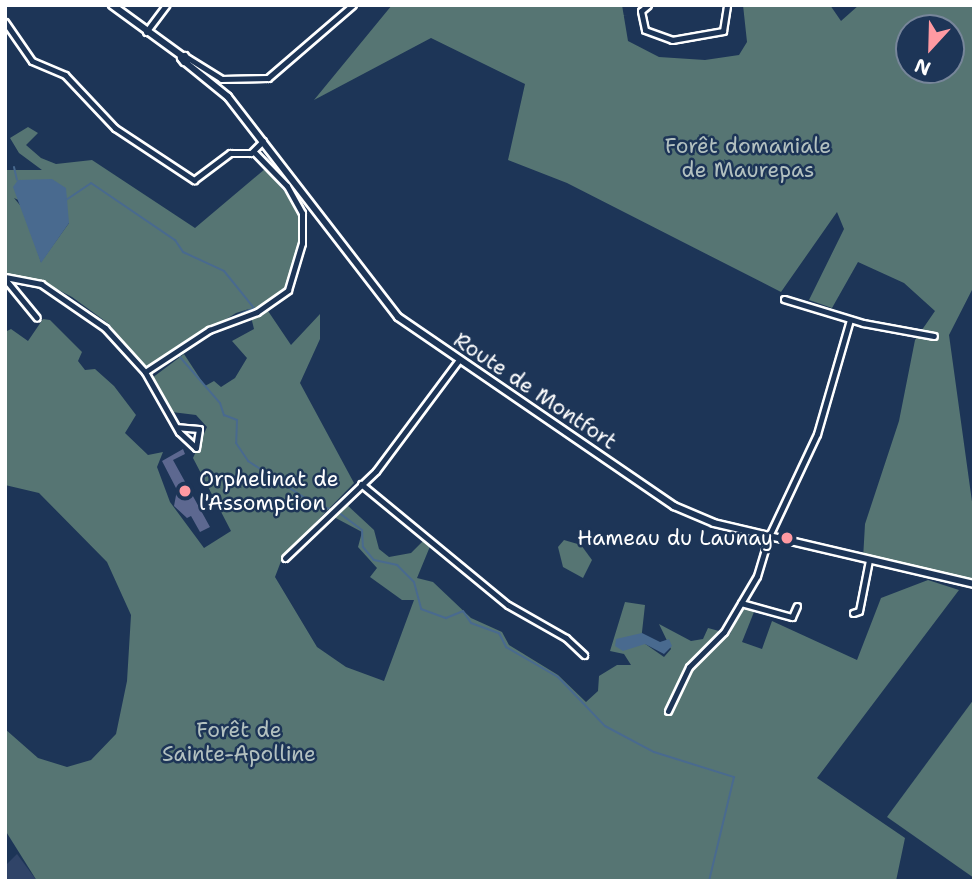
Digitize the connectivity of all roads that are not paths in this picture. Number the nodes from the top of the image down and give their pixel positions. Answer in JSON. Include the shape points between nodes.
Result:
{"nodes":[{"id":1,"x":112,"y":5,"type":"edge"},
{"id":2,"x":166,"y":5,"type":"edge"},
{"id":3,"x":352,"y":5,"type":"edge"},
{"id":4,"x":648,"y":5,"type":"edge"},
{"id":5,"x":727,"y":5,"type":"edge"},
{"id":6,"x":5,"y":22,"type":"edge"},
{"id":7,"x":146,"y":32,"type":"junction"},
{"id":8,"x":185,"y":59,"type":"junction"},
{"id":9,"x":263,"y":141,"type":"junction"},
{"id":10,"x":254,"y":152,"type":"junction"},
{"id":11,"x":5,"y":278,"type":"edge"},
{"id":12,"x":785,"y":299,"type":"dead end"},
{"id":13,"x":37,"y":318,"type":"dead end"},
{"id":14,"x":850,"y":320,"type":"junction"},
{"id":15,"x":934,"y":336,"type":"dead end"},
{"id":16,"x":458,"y":361,"type":"junction"},
{"id":17,"x":145,"y":372,"type":"junction"},
{"id":18,"x":178,"y":427,"type":"junction"},
{"id":19,"x":361,"y":484,"type":"junction"},
{"id":20,"x":769,"y":536,"type":"junction"},
{"id":21,"x":285,"y":558,"type":"dead end"},
{"id":22,"x":869,"y":560,"type":"junction"},
{"id":23,"x":974,"y":584,"type":"edge"},
{"id":24,"x":741,"y":603,"type":"junction"},
{"id":25,"x":797,"y":606,"type":"dead end"},
{"id":26,"x":853,"y":613,"type":"dead end"},
{"id":27,"x":584,"y":655,"type":"dead end"},
{"id":28,"x":668,"y":711,"type":"dead end"}],
"edges":[{"from":1,"to":7,"type":"street","name":"Route de Montfort"},
{"from":2,"to":7,"type":"street"},
{"from":3,"to":8,"type":"street","via":[[268,78],[221,79]]},
{"from":4,"to":5,"type":"street","via":[[641,11],[645,30],[672,40],[723,31]]},
{"from":6,"to":10,"type":"street","via":[[32,61],[65,75],[115,128],[194,180],[230,153]]},
{"from":7,"to":8,"type":"street","name":"Route de Montfort"},
{"from":8,"to":9,"type":"street","name":"Route de Montfort","via":[[228,97]]},
{"from":9,"to":10,"type":"street"},
{"from":9,"to":16,"type":"street","name":"Route de Montfort","via":[[384,303]]},
{"from":10,"to":17,"type":"street","via":[[298,203],[303,231],[288,290],[248,316],[209,330]]},
{"from":11,"to":13,"type":"street"},
{"from":11,"to":17,"type":"street","via":[[60,294],[105,328]]},
{"from":12,"to":14,"type":"street"},
{"from":14,"to":15,"type":"street"},
{"from":14,"to":20,"type":"street","via":[[817,434]]},
{"from":16,"to":19,"type":"street"},
{"from":16,"to":20,"type":"street","name":"Route de Montfort","via":[[674,506]]},
{"from":17,"to":18,"type":"street"},
{"from":18,"to":18,"type":"street","via":[[190,447],[196,448],[199,429]]},
{"from":19,"to":21,"type":"street"},
{"from":19,"to":27,"type":"street","via":[[508,605],[566,638]]},
{"from":20,"to":22,"type":"street","name":"Route de Montfort"},
{"from":20,"to":24,"type":"street","via":[[757,576]]},
{"from":22,"to":23,"type":"street","name":"Route de Montfort"},
{"from":22,"to":26,"type":"street","via":[[859,611]]},
{"from":24,"to":25,"type":"street","via":[[792,617]]},
{"from":24,"to":28,"type":"street","via":[[724,632],[689,667]]}]}
